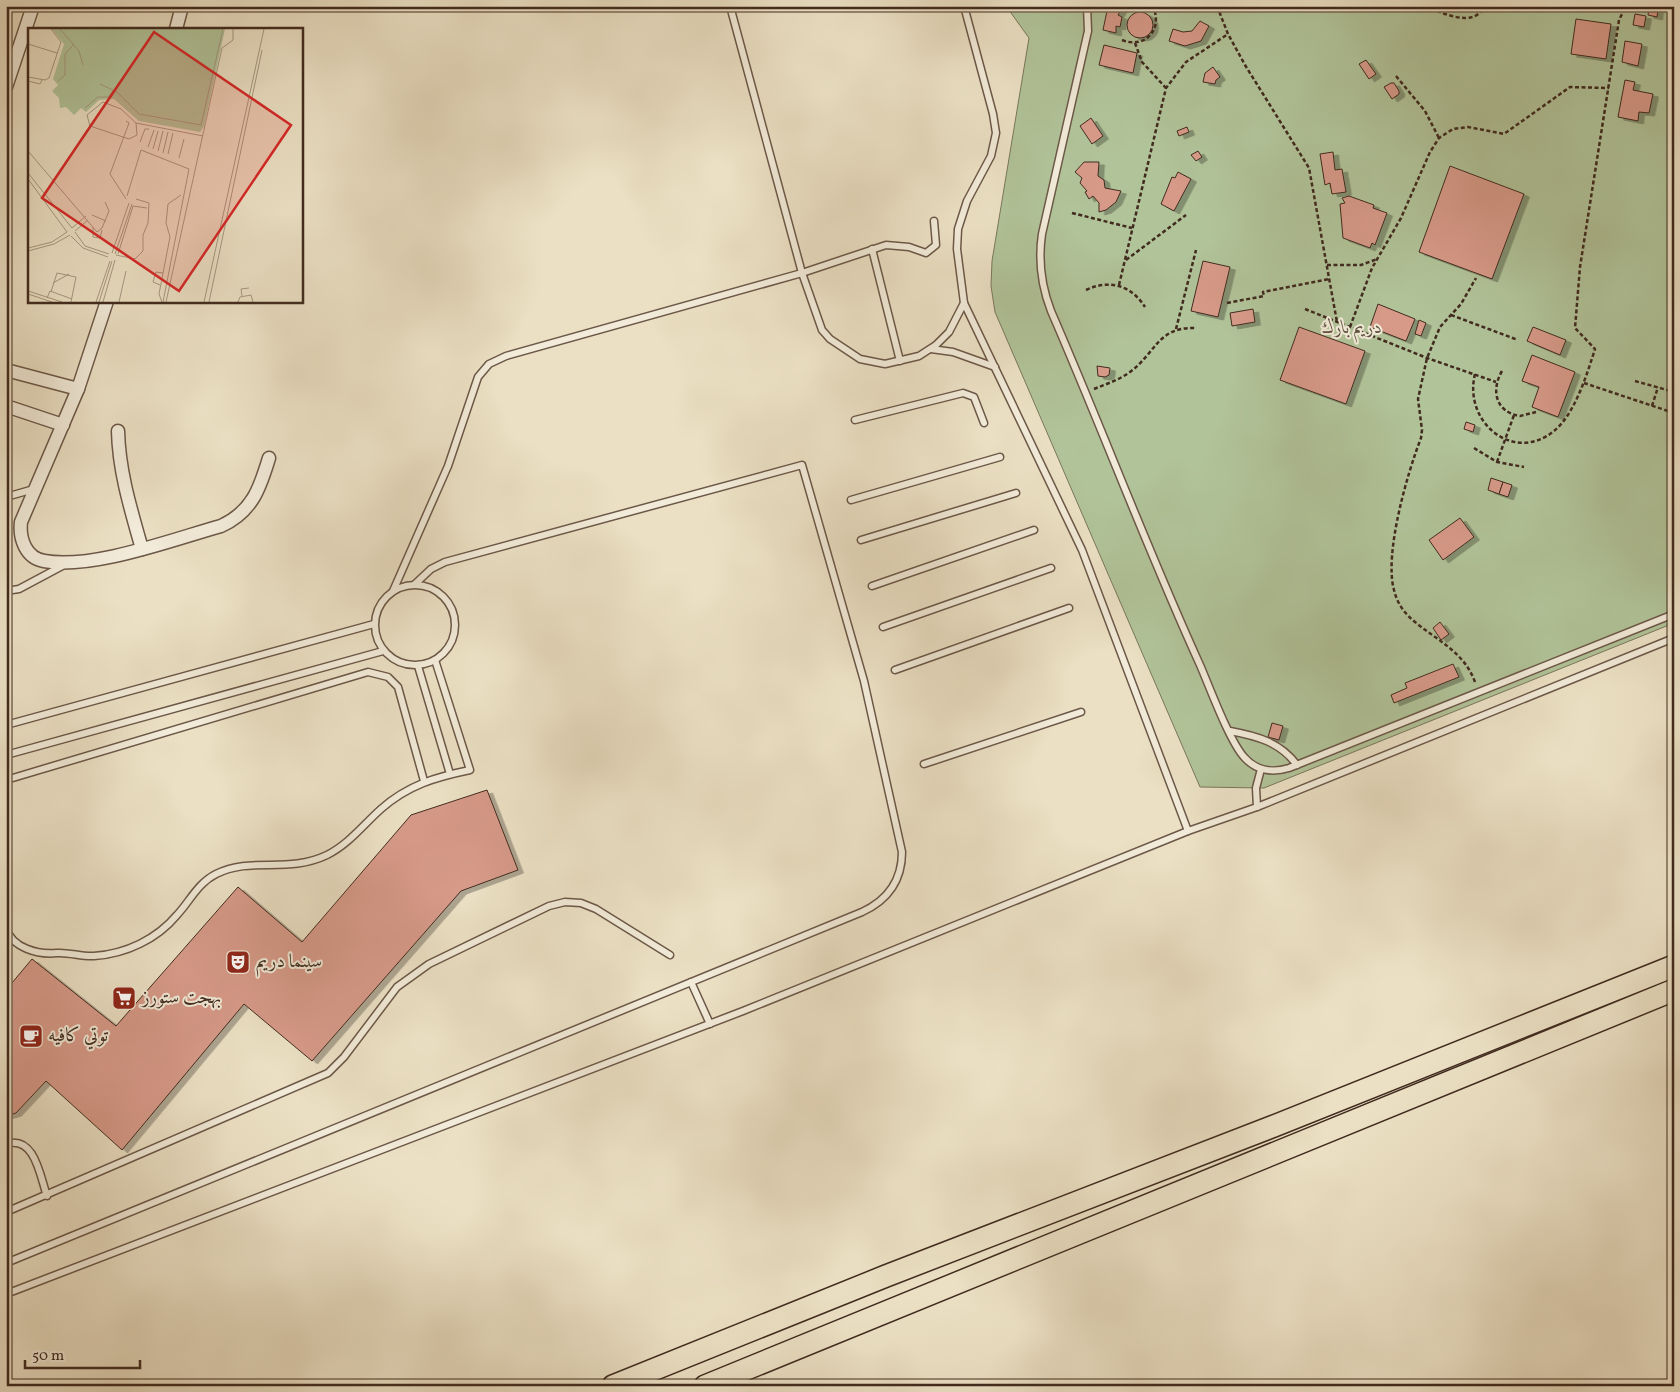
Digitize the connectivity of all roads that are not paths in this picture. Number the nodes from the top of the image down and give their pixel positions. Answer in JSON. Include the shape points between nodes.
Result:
{"nodes":[{"id":1,"x":33,"y":6,"type":"edge"},
{"id":2,"x":182,"y":6,"type":"edge"},
{"id":3,"x":730,"y":6,"type":"edge"},
{"id":4,"x":964,"y":6,"type":"edge"},
{"id":5,"x":1088,"y":6,"type":"edge"},
{"id":6,"x":176,"y":28,"type":"edge"},
{"id":7,"x":6,"y":87,"type":"edge"},
{"id":8,"x":934,"y":221,"type":"dead end"},
{"id":9,"x":872,"y":250,"type":"junction"},
{"id":10,"x":802,"y":273,"type":"junction"},
{"id":11,"x":107,"y":302,"type":"edge"},
{"id":12,"x":964,"y":303,"type":"junction"},
{"id":13,"x":931,"y":349,"type":"junction"},
{"id":14,"x":900,"y":361,"type":"junction"},
{"id":15,"x":995,"y":367,"type":"junction"},
{"id":16,"x":6,"y":370,"type":"edge"},
{"id":17,"x":78,"y":389,"type":"junction"},
{"id":18,"x":6,"y":406,"type":"edge"},
{"id":19,"x":855,"y":420,"type":"dead end"},
{"id":20,"x":984,"y":423,"type":"dead end"},
{"id":21,"x":63,"y":425,"type":"junction"},
{"id":22,"x":118,"y":431,"type":"dead end"},
{"id":23,"x":1000,"y":457,"type":"dead end"},
{"id":24,"x":269,"y":458,"type":"dead end"},
{"id":25,"x":34,"y":489,"type":"junction"},
{"id":26,"x":1016,"y":493,"type":"dead end"},
{"id":27,"x":6,"y":498,"type":"edge"},
{"id":28,"x":851,"y":500,"type":"dead end"},
{"id":29,"x":1034,"y":530,"type":"dead end"},
{"id":30,"x":861,"y":540,"type":"dead end"},
{"id":31,"x":142,"y":549,"type":"junction"},
{"id":32,"x":70,"y":562,"type":"junction"},
{"id":33,"x":1051,"y":568,"type":"dead end"},
{"id":34,"x":415,"y":584,"type":"junction"},
{"id":35,"x":872,"y":586,"type":"dead end"},
{"id":36,"x":6,"y":591,"type":"edge"},
{"id":37,"x":393,"y":591,"type":"junction"},
{"id":38,"x":1070,"y":608,"type":"dead end"},
{"id":39,"x":1674,"y":614,"type":"edge"},
{"id":40,"x":374,"y":624,"type":"junction"},
{"id":41,"x":883,"y":627,"type":"dead end"},
{"id":42,"x":1674,"y":638,"type":"edge"},
{"id":43,"x":383,"y":651,"type":"junction"},
{"id":44,"x":435,"y":660,"type":"junction"},
{"id":45,"x":418,"y":666,"type":"junction"},
{"id":46,"x":895,"y":670,"type":"dead end"},
{"id":47,"x":1081,"y":712,"type":"dead end"},
{"id":48,"x":6,"y":725,"type":"edge"},
{"id":49,"x":1230,"y":731,"type":"junction"},
{"id":50,"x":6,"y":755,"type":"edge"},
{"id":51,"x":924,"y":764,"type":"dead end"},
{"id":52,"x":1297,"y":766,"type":"junction"},
{"id":53,"x":1261,"y":769,"type":"junction"},
{"id":54,"x":450,"y":774,"type":"junction"},
{"id":55,"x":6,"y":780,"type":"edge"},
{"id":56,"x":424,"y":781,"type":"junction"},
{"id":57,"x":1257,"y":807,"type":"junction"},
{"id":58,"x":1188,"y":831,"type":"junction"},
{"id":59,"x":6,"y":928,"type":"edge"},
{"id":60,"x":670,"y":954,"type":"dead end"},
{"id":61,"x":1674,"y":966,"type":"edge"},
{"id":62,"x":691,"y":982,"type":"junction"},
{"id":63,"x":1674,"y":990,"type":"edge"},
{"id":64,"x":710,"y":1024,"type":"junction"},
{"id":65,"x":6,"y":1144,"type":"edge"},
{"id":66,"x":47,"y":1196,"type":"junction"},
{"id":67,"x":6,"y":1212,"type":"edge"},
{"id":68,"x":6,"y":1263,"type":"edge"},
{"id":69,"x":6,"y":1294,"type":"edge"},
{"id":70,"x":613,"y":1386,"type":"edge"},
{"id":71,"x":705,"y":1386,"type":"edge"}],
"edges":[{"from":1,"to":7,"type":"street"},
{"from":2,"to":6,"type":"street"},
{"from":3,"to":10,"type":"lane"},
{"from":4,"to":12,"type":"lane","via":[[996,133],[991,156],[967,201],[958,229],[957,249]]},
{"from":5,"to":49,"type":"lane","via":[[1088,31],[1040,250],[1046,297],[1188,640]]},
{"from":8,"to":9,"type":"lane","via":[[936,245],[930,252],[892,245]]},
{"from":9,"to":10,"type":"lane"},
{"from":9,"to":14,"type":"lane"},
{"from":10,"to":14,"type":"lane","via":[[818,325],[830,339],[871,363]]},
{"from":10,"to":37,"type":"lane","via":[[506,356],[489,364],[474,385],[445,474]]},
{"from":11,"to":17,"type":"street"},
{"from":12,"to":13,"type":"lane","via":[[949,332]]},
{"from":12,"to":15,"type":"lane"},
{"from":13,"to":14,"type":"lane"},
{"from":13,"to":15,"type":"lane","via":[[953,352]]},
{"from":15,"to":58,"type":"lane","via":[[1082,550]]},
{"from":16,"to":17,"type":"street"},
{"from":17,"to":21,"type":"street"},
{"from":18,"to":21,"type":"street"},
{"from":19,"to":20,"type":"lane","via":[[963,393],[974,397]]},
{"from":21,"to":25,"type":"street"},
{"from":22,"to":31,"type":"street","via":[[124,489]]},
{"from":23,"to":28,"type":"lane"},
{"from":24,"to":31,"type":"street","via":[[257,494],[238,516],[221,526]]},
{"from":25,"to":27,"type":"lane"},
{"from":25,"to":32,"type":"street","via":[[21,522],[24,546],[44,561]]},
{"from":26,"to":30,"type":"lane"},
{"from":29,"to":35,"type":"lane"},
{"from":31,"to":32,"type":"street","via":[[96,560]]},
{"from":32,"to":36,"type":"lane","via":[[19,589]]},
{"from":33,"to":41,"type":"lane"},
{"from":34,"to":37,"type":"lane"},
{"from":34,"to":44,"type":"lane","via":[[437,591],[446,599],[454,615],[455,632],[451,644]]},
{"from":34,"to":62,"type":"lane","via":[[431,569],[445,562],[802,465],[864,681],[902,863],[892,888],[872,907]]},
{"from":37,"to":40,"type":"lane","via":[[380,605]]},
{"from":38,"to":46,"type":"lane"},
{"from":39,"to":52,"type":"lane"},
{"from":40,"to":43,"type":"lane"},
{"from":40,"to":48,"type":"lane"},
{"from":42,"to":57,"type":"lane"},
{"from":43,"to":45,"type":"lane","via":[[405,665]]},
{"from":43,"to":50,"type":"lane"},
{"from":44,"to":45,"type":"lane"},
{"from":44,"to":54,"type":"lane","via":[[470,770]]},
{"from":45,"to":54,"type":"lane"},
{"from":47,"to":51,"type":"lane"},
{"from":49,"to":52,"type":"lane","via":[[1273,743]]},
{"from":49,"to":53,"type":"lane","via":[[1245,759]]},
{"from":52,"to":53,"type":"lane","via":[[1280,771]]},
{"from":53,"to":57,"type":"lane","via":[[1256,788]]},
{"from":54,"to":56,"type":"lane"},
{"from":55,"to":56,"type":"lane","via":[[368,672],[388,677],[398,687]]},
{"from":56,"to":59,"type":"lane","via":[[393,800],[352,839],[327,855],[287,866],[237,866],[212,876],[166,926],[126,950],[94,956],[42,954],[16,942]]},
{"from":57,"to":58,"type":"lane"},
{"from":58,"to":64,"type":"lane"},
{"from":60,"to":66,"type":"lane","via":[[589,906],[573,902],[549,906],[429,964],[407,978],[328,1073]]},
{"from":61,"to":70,"type":"main road"},
{"from":62,"to":64,"type":"lane"},
{"from":62,"to":68,"type":"lane"},
{"from":63,"to":71,"type":"main road"},
{"from":64,"to":69,"type":"lane"},
{"from":65,"to":66,"type":"lane","via":[[20,1142],[29,1148]]},
{"from":66,"to":67,"type":"lane"}]}
